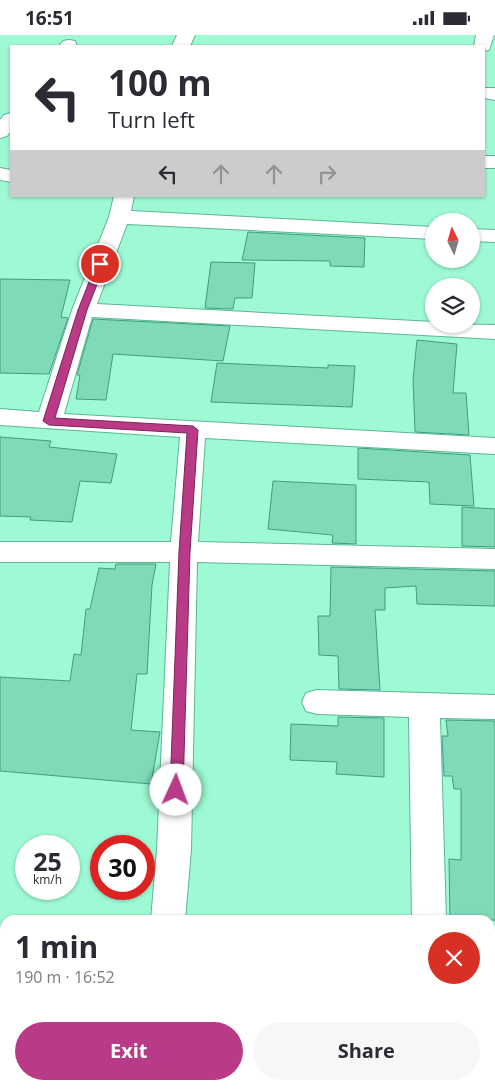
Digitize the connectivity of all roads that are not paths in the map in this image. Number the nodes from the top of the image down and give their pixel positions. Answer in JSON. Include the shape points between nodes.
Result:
{"nodes":[{"id":1,"x":10,"y":120,"type":"edge"},
{"id":2,"x":0,"y":132,"type":"edge"},
{"id":3,"x":121,"y":207,"type":"edge"},
{"id":4,"x":425,"y":232,"type":"edge"},
{"id":5,"x":480,"y":235,"type":"edge"},
{"id":6,"x":495,"y":236,"type":"edge"},
{"id":7,"x":82,"y":310,"type":"junction"},
{"id":8,"x":495,"y":332,"type":"edge"},
{"id":9,"x":0,"y":417,"type":"edge"},
{"id":10,"x":49,"y":421,"type":"junction"},
{"id":11,"x":193,"y":430,"type":"junction"},
{"id":12,"x":495,"y":445,"type":"edge"},
{"id":13,"x":0,"y":551,"type":"edge"},
{"id":14,"x":184,"y":552,"type":"junction"},
{"id":15,"x":495,"y":559,"type":"edge"},
{"id":16,"x":317,"y":702,"type":"dead end"},
{"id":17,"x":424,"y":705,"type":"junction"},
{"id":18,"x":495,"y":707,"type":"edge"},
{"id":19,"x":168,"y":915,"type":"edge"},
{"id":20,"x":428,"y":915,"type":"edge"}],
"edges":[{"from":1,"to":2,"type":"street"},
{"from":3,"to":4,"type":"street"},
{"from":3,"to":7,"type":"street"},
{"from":5,"to":6,"type":"street"},
{"from":7,"to":8,"type":"street"},
{"from":7,"to":10,"type":"street"},
{"from":9,"to":10,"type":"street"},
{"from":10,"to":11,"type":"street"},
{"from":11,"to":12,"type":"street"},
{"from":11,"to":14,"type":"street"},
{"from":13,"to":14,"type":"street"},
{"from":14,"to":15,"type":"street"},
{"from":14,"to":19,"type":"street","via":[[174,849]]},
{"from":16,"to":17,"type":"street"},
{"from":17,"to":18,"type":"street"},
{"from":17,"to":20,"type":"street"}]}
